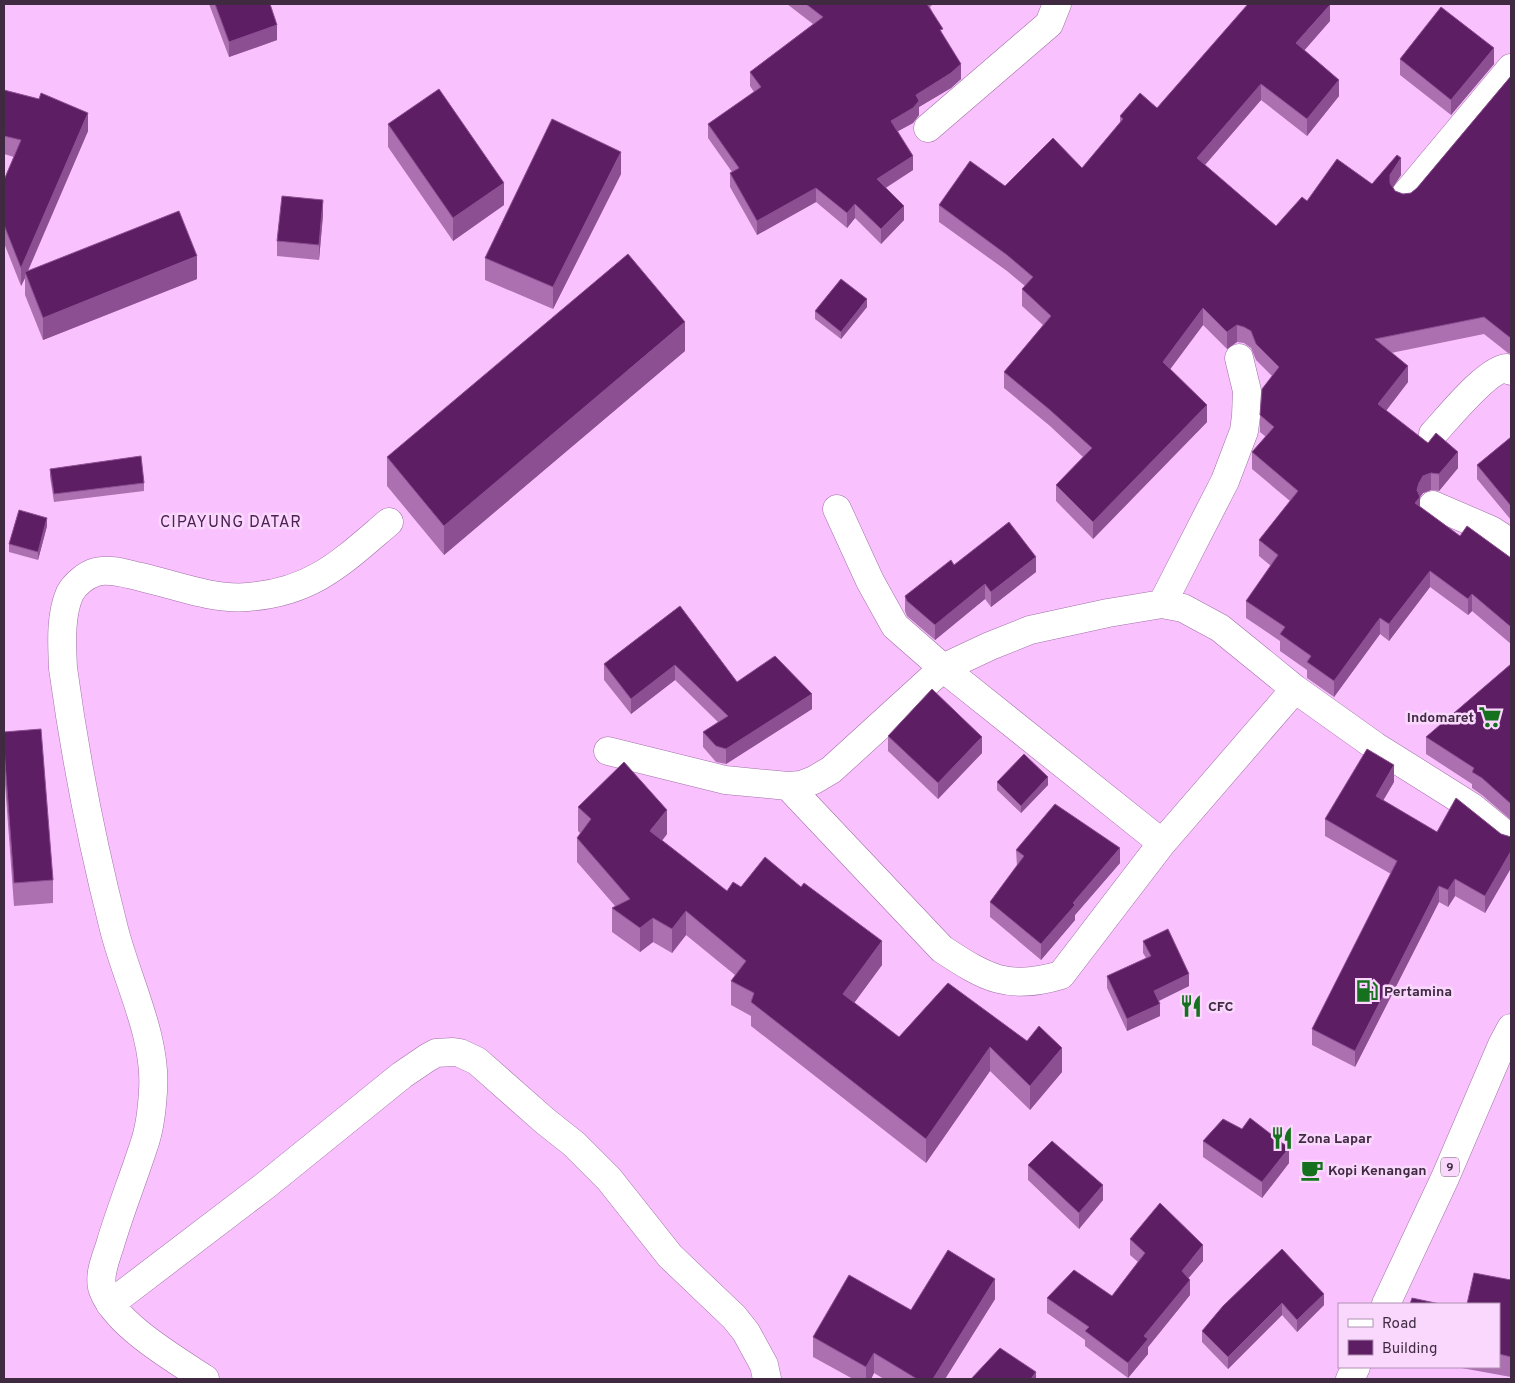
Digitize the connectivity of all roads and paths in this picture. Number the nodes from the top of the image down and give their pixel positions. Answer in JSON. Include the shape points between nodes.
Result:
{"nodes":[{"id":1,"x":1057,"y":4,"type":"edge"},
{"id":2,"x":1511,"y":68,"type":"edge"},
{"id":3,"x":928,"y":128,"type":"dead end"},
{"id":4,"x":1405,"y":195,"type":"edge"},
{"id":5,"x":1239,"y":358,"type":"dead end"},
{"id":6,"x":1511,"y":371,"type":"edge"},
{"id":7,"x":1433,"y":434,"type":"edge"},
{"id":8,"x":1433,"y":505,"type":"dead end"},
{"id":9,"x":837,"y":509,"type":"dead end"},
{"id":10,"x":389,"y":522,"type":"dead end"},
{"id":11,"x":1511,"y":543,"type":"edge"},
{"id":12,"x":1162,"y":604,"type":"junction"},
{"id":13,"x":943,"y":668,"type":"junction"},
{"id":14,"x":1294,"y":689,"type":"junction"},
{"id":15,"x":608,"y":751,"type":"dead end"},
{"id":16,"x":788,"y":786,"type":"junction"},
{"id":17,"x":1511,"y":839,"type":"edge"},
{"id":18,"x":1162,"y":842,"type":"junction"},
{"id":19,"x":1511,"y":1028,"type":"edge"},
{"id":20,"x":1386,"y":1303,"type":"edge"},
{"id":21,"x":110,"y":1304,"type":"junction"},
{"id":22,"x":205,"y":1379,"type":"edge"},
{"id":23,"x":768,"y":1379,"type":"edge"}],
"edges":[{"from":1,"to":3,"type":"main road","via":[[1049,24]]},
{"from":2,"to":4,"type":"main road"},
{"from":5,"to":12,"type":"main road","via":[[1247,391],[1244,431],[1225,481]]},
{"from":6,"to":7,"type":"main road","via":[[1501,368],[1487,376]]},
{"from":8,"to":11,"type":"main road"},
{"from":9,"to":13,"type":"main road","via":[[895,626]]},
{"from":10,"to":21,"type":"main road","via":[[324,575],[302,586],[273,594],[218,596],[115,571],[96,572],[80,580],[70,592],[64,616],[62,649],[68,708],[105,894],[151,1056],[153,1089],[144,1144],[102,1271],[102,1286]]},
{"from":12,"to":13,"type":"main road","via":[[1030,630]]},
{"from":12,"to":14,"type":"main road","via":[[1183,608],[1220,628]]},
{"from":13,"to":16,"type":"main road","via":[[832,770],[814,780]]},
{"from":13,"to":18,"type":"main road"},
{"from":14,"to":17,"type":"main road","via":[[1375,746],[1472,806]]},
{"from":14,"to":18,"type":"main road"},
{"from":15,"to":16,"type":"main road","via":[[725,780]]},
{"from":16,"to":18,"type":"main road","via":[[942,949],[972,969],[996,979],[1020,983],[1040,982],[1062,975]]},
{"from":19,"to":20,"type":"main road","number":"9"},
{"from":21,"to":22,"type":"main road","via":[[154,1345]]},
{"from":21,"to":23,"type":"main road","via":[[266,1185],[402,1075],[436,1053],[460,1053],[477,1061],[609,1178],[670,1256],[734,1316],[764,1365]]}]}
